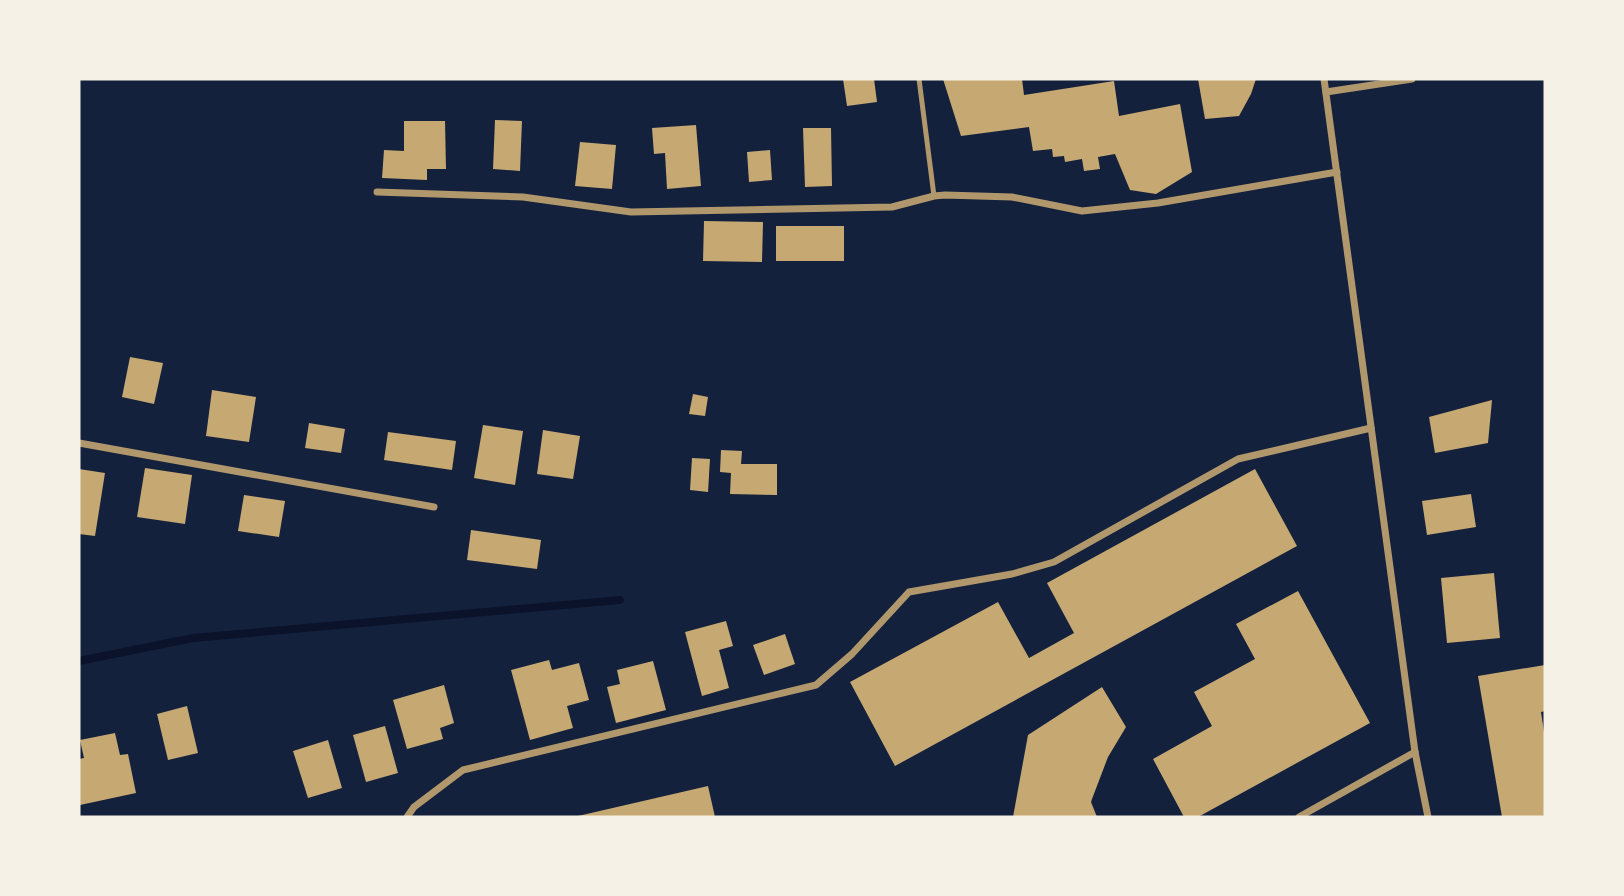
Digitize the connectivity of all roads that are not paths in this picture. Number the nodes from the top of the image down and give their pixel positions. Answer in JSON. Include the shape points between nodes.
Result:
{"nodes":[{"id":1,"x":919,"y":79,"type":"edge"},
{"id":2,"x":1324,"y":79,"type":"edge"},
{"id":3,"x":1412,"y":79,"type":"edge"},
{"id":4,"x":1326,"y":92,"type":"junction"},
{"id":5,"x":1337,"y":172,"type":"junction"},
{"id":6,"x":377,"y":191,"type":"dead end"},
{"id":7,"x":934,"y":196,"type":"junction"},
{"id":8,"x":1371,"y":428,"type":"junction"},
{"id":9,"x":79,"y":443,"type":"edge"},
{"id":10,"x":434,"y":507,"type":"dead end"},
{"id":11,"x":1415,"y":752,"type":"junction"},
{"id":12,"x":407,"y":817,"type":"edge"},
{"id":13,"x":1299,"y":817,"type":"edge"},
{"id":14,"x":1428,"y":817,"type":"edge"}],
"edges":[{"from":1,"to":7,"type":"lane"},
{"from":2,"to":4,"type":"street"},
{"from":3,"to":4,"type":"street"},
{"from":4,"to":5,"type":"street"},
{"from":5,"to":7,"type":"street","via":[[1158,203],[1082,211],[1012,197]]},
{"from":5,"to":8,"type":"street"},
{"from":6,"to":7,"type":"street","via":[[523,197],[631,212],[892,207]]},
{"from":8,"to":11,"type":"street"},
{"from":8,"to":12,"type":"street","via":[[1238,459],[1054,562],[1012,575],[909,592],[852,654],[816,685],[463,770]]},
{"from":9,"to":10,"type":"street"},
{"from":11,"to":13,"type":"street"},
{"from":11,"to":14,"type":"street"}]}
